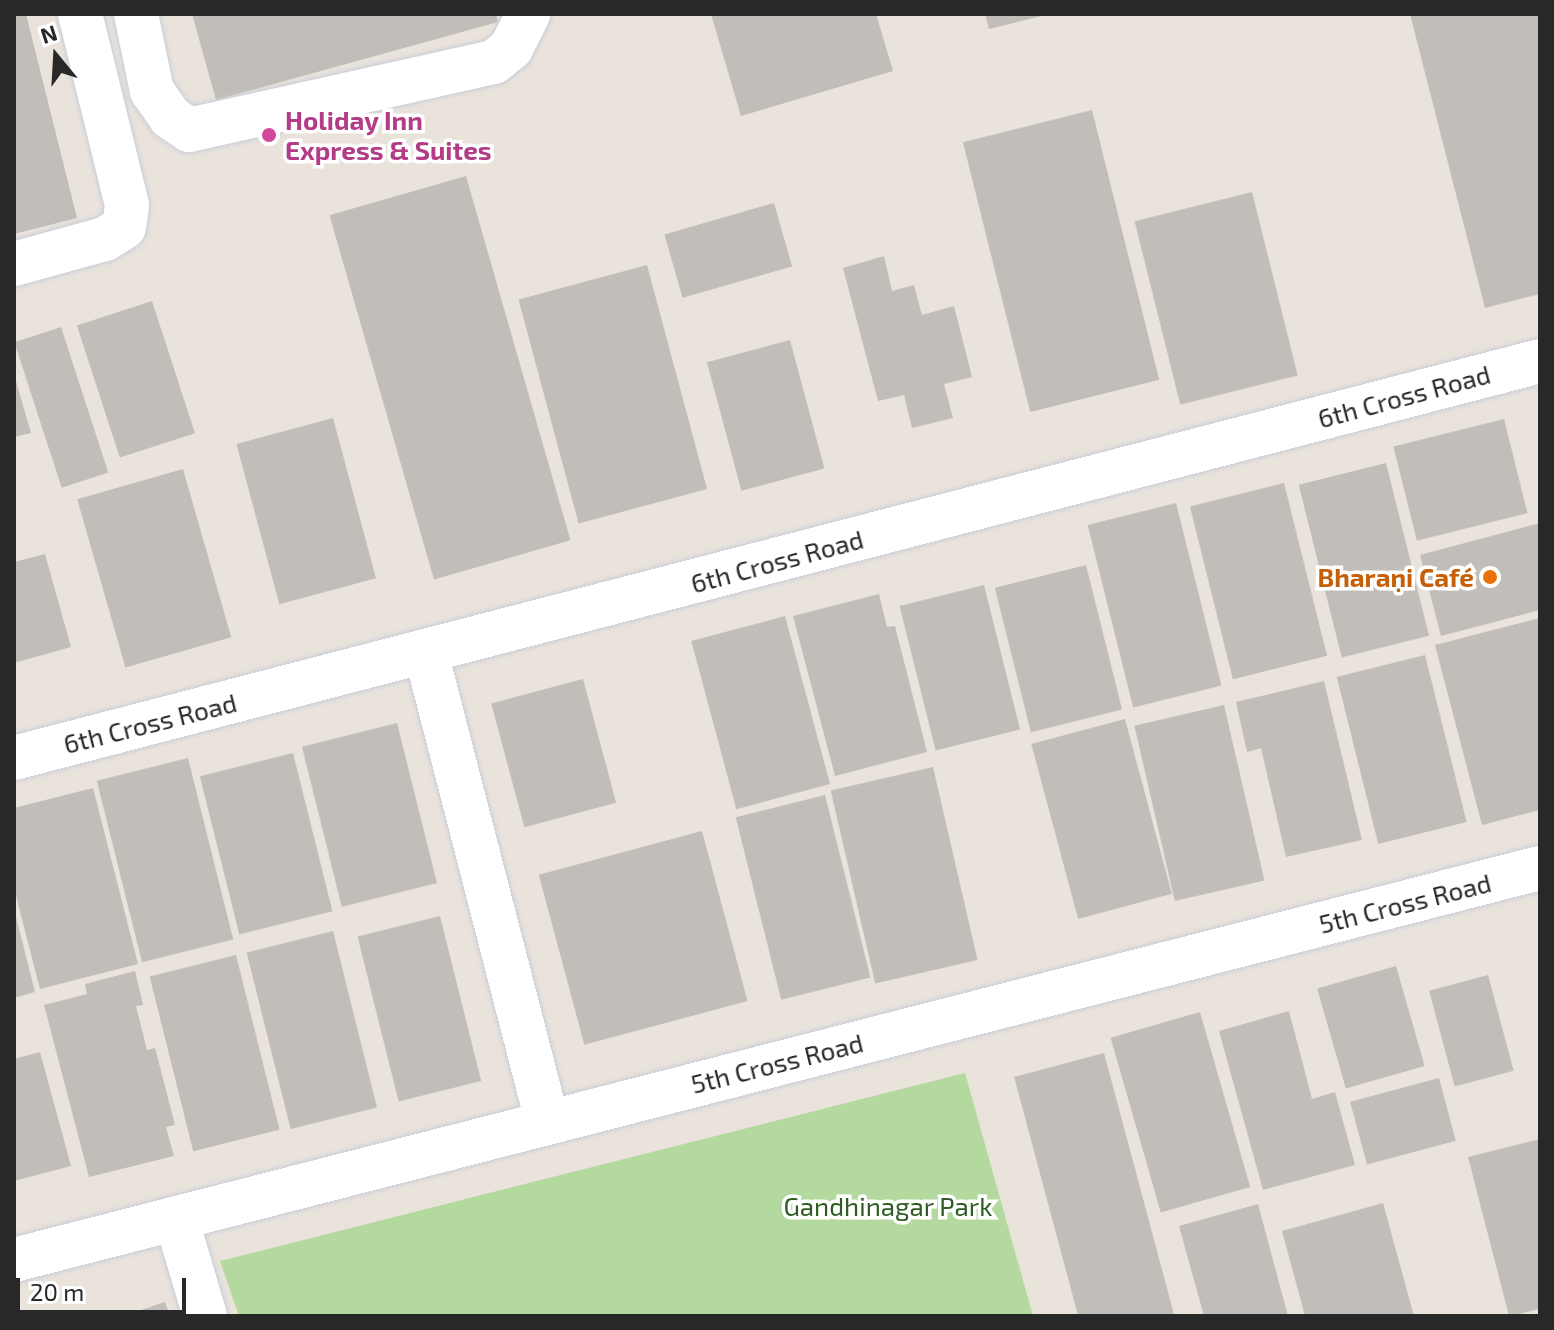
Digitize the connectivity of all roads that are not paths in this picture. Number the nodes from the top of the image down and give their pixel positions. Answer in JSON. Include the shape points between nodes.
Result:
{"nodes":[{"id":1,"x":80,"y":14,"type":"edge"},
{"id":2,"x":136,"y":14,"type":"edge"},
{"id":3,"x":528,"y":14,"type":"edge"},
{"id":4,"x":14,"y":264,"type":"edge"},
{"id":5,"x":1540,"y":361,"type":"edge"},
{"id":6,"x":426,"y":653,"type":"junction"},
{"id":7,"x":14,"y":758,"type":"edge"},
{"id":8,"x":1540,"y":868,"type":"edge"},
{"id":9,"x":547,"y":1122,"type":"junction"},
{"id":10,"x":176,"y":1218,"type":"junction"},
{"id":11,"x":14,"y":1260,"type":"edge"},
{"id":12,"x":205,"y":1316,"type":"edge"}],
"edges":[{"from":1,"to":4,"type":"street","via":[[127,205],[124,227],[105,239]]},
{"from":2,"to":3,"type":"street","via":[[152,91],[170,117],[189,130],[494,62],[511,48]]},
{"from":5,"to":6,"type":"street","name":"6th Cross Road"},
{"from":6,"to":7,"type":"street","name":"6th Cross Road"},
{"from":6,"to":9,"type":"street"},
{"from":8,"to":9,"type":"street","name":"5th Cross Road"},
{"from":9,"to":10,"type":"street","name":"5th Cross Road"},
{"from":10,"to":11,"type":"street","name":"5th Cross Road"},
{"from":10,"to":12,"type":"street"}]}
